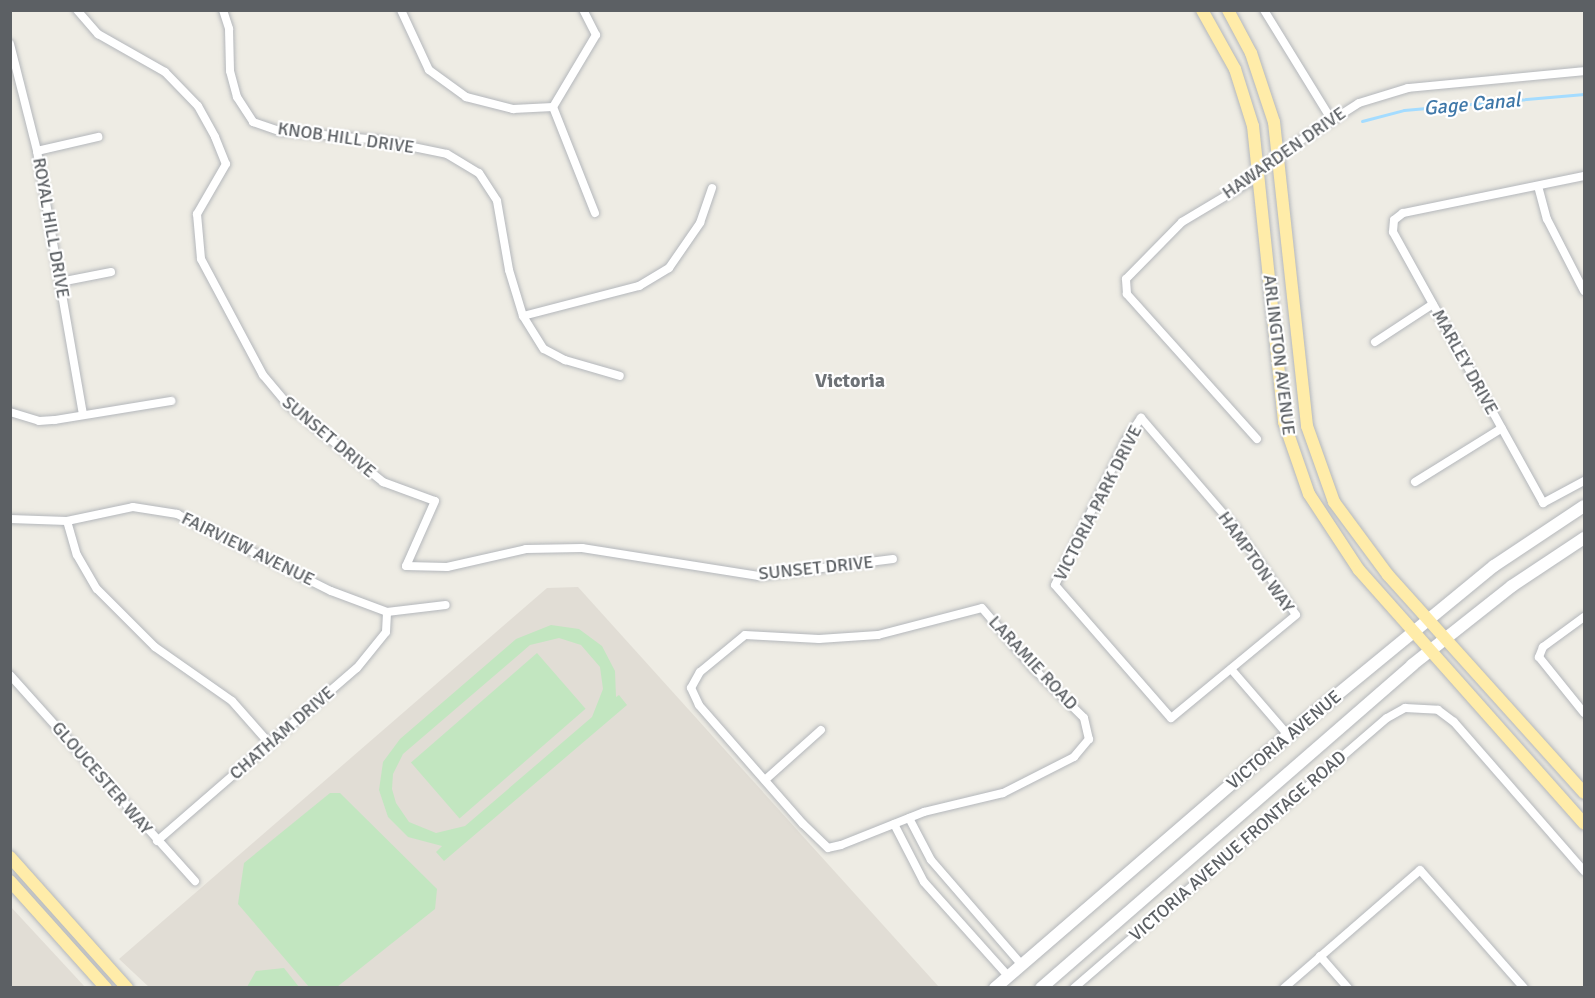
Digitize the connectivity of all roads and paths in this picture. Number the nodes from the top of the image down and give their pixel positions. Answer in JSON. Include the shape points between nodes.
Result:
{"nodes":[{"id":1,"x":77,"y":10,"type":"edge"},
{"id":2,"x":223,"y":10,"type":"edge"},
{"id":3,"x":401,"y":10,"type":"edge"},
{"id":4,"x":583,"y":10,"type":"edge"},
{"id":5,"x":1202,"y":10,"type":"edge"},
{"id":6,"x":1228,"y":10,"type":"edge"},
{"id":7,"x":1264,"y":10,"type":"edge"},
{"id":8,"x":10,"y":44,"type":"edge"},
{"id":9,"x":1584,"y":71,"type":"edge"},
{"id":10,"x":553,"y":107,"type":"junction"},
{"id":11,"x":1331,"y":119,"type":"junction"},
{"id":12,"x":98,"y":137,"type":"dead end"},
{"id":13,"x":37,"y":151,"type":"junction"},
{"id":14,"x":1278,"y":155,"type":"junction"},
{"id":15,"x":1259,"y":174,"type":"junction"},
{"id":16,"x":1584,"y":176,"type":"edge"},
{"id":17,"x":1538,"y":186,"type":"junction"},
{"id":18,"x":712,"y":189,"type":"dead end"},
{"id":19,"x":595,"y":213,"type":"dead end"},
{"id":20,"x":111,"y":272,"type":"dead end"},
{"id":21,"x":60,"y":282,"type":"junction"},
{"id":22,"x":1584,"y":291,"type":"edge"},
{"id":23,"x":1433,"y":304,"type":"junction"},
{"id":24,"x":523,"y":316,"type":"junction"},
{"id":25,"x":1375,"y":342,"type":"dead end"},
{"id":26,"x":620,"y":376,"type":"dead end"},
{"id":27,"x":171,"y":401,"type":"dead end"},
{"id":28,"x":10,"y":412,"type":"edge"},
{"id":29,"x":83,"y":414,"type":"junction"},
{"id":30,"x":1141,"y":418,"type":"joint"},
{"id":31,"x":1502,"y":428,"type":"junction"},
{"id":32,"x":1257,"y":439,"type":"dead end"},
{"id":33,"x":1584,"y":481,"type":"edge"},
{"id":34,"x":1415,"y":482,"type":"dead end"},
{"id":35,"x":1584,"y":506,"type":"edge"},
{"id":36,"x":10,"y":519,"type":"edge"},
{"id":37,"x":67,"y":521,"type":"junction"},
{"id":38,"x":1584,"y":538,"type":"edge"},
{"id":39,"x":893,"y":559,"type":"dead end"},
{"id":40,"x":446,"y":605,"type":"dead end"},
{"id":41,"x":387,"y":612,"type":"junction"},
{"id":42,"x":1584,"y":617,"type":"edge"},
{"id":43,"x":1429,"y":620,"type":"junction"},
{"id":44,"x":1414,"y":632,"type":"junction"},
{"id":45,"x":1445,"y":638,"type":"junction"},
{"id":46,"x":1430,"y":650,"type":"junction"},
{"id":47,"x":1231,"y":669,"type":"junction"},
{"id":48,"x":10,"y":675,"type":"edge"},
{"id":49,"x":1584,"y":713,"type":"edge"},
{"id":50,"x":821,"y":730,"type":"dead end"},
{"id":51,"x":1288,"y":735,"type":"junction"},
{"id":52,"x":269,"y":743,"type":"junction"},
{"id":53,"x":765,"y":780,"type":"junction"},
{"id":54,"x":1584,"y":793,"type":"edge"},
{"id":55,"x":909,"y":818,"type":"junction"},
{"id":56,"x":894,"y":824,"type":"junction"},
{"id":57,"x":1584,"y":824,"type":"edge"},
{"id":58,"x":158,"y":841,"type":"junction"},
{"id":59,"x":10,"y":857,"type":"edge"},
{"id":60,"x":1584,"y":871,"type":"edge"},
{"id":61,"x":10,"y":881,"type":"edge"},
{"id":62,"x":195,"y":881,"type":"dead end"},
{"id":63,"x":1320,"y":957,"type":"junction"},
{"id":64,"x":1022,"y":965,"type":"junction"},
{"id":65,"x":1008,"y":976,"type":"junction"},
{"id":66,"x":106,"y":987,"type":"edge"},
{"id":67,"x":127,"y":987,"type":"edge"},
{"id":68,"x":995,"y":987,"type":"edge"},
{"id":69,"x":1041,"y":987,"type":"edge"},
{"id":70,"x":1074,"y":987,"type":"edge"},
{"id":71,"x":1284,"y":987,"type":"edge"},
{"id":72,"x":1348,"y":987,"type":"edge"},
{"id":73,"x":1524,"y":987,"type":"edge"}],
"edges":[{"from":1,"to":39,"type":"street","name":"SUNSET DRIVE","via":[[98,34],[165,72],[198,106],[215,137],[226,164],[197,214],[201,259],[263,375],[287,404],[383,482],[435,501],[406,566],[447,567],[526,549],[582,548],[759,576]]},
{"from":2,"to":24,"type":"street","name":"KNOB HILL DRIVE","via":[[229,28],[230,71],[237,97],[253,122],[279,131],[379,140],[447,154],[479,173],[497,201],[509,270]]},
{"from":3,"to":10,"type":"street","via":[[429,70],[466,97],[513,109]]},
{"from":4,"to":10,"type":"street","via":[[596,35]]},
{"from":5,"to":15,"type":"main road","name":"ARLINGTON AVENUE","via":[[1220,37],[1245,94]]},
{"from":6,"to":14,"type":"main road","name":"ARLINGTON AVENUE","via":[[1251,52],[1265,90]]},
{"from":7,"to":11,"type":"street"},
{"from":8,"to":13,"type":"street","name":"ROYAL HILL DRIVE"},
{"from":9,"to":11,"type":"street","name":"HAWARDEN DRIVE","via":[[1408,87],[1381,94]]},
{"from":10,"to":19,"type":"street"},
{"from":11,"to":14,"type":"street","name":"HAWARDEN DRIVE"},
{"from":12,"to":13,"type":"street"},
{"from":13,"to":21,"type":"street","name":"ROYAL HILL DRIVE"},
{"from":14,"to":15,"type":"street","name":"HAWARDEN DRIVE"},
{"from":14,"to":43,"type":"main road","name":"ARLINGTON AVENUE","via":[[1307,426],[1318,463],[1334,502],[1356,537]]},
{"from":15,"to":32,"type":"street","name":"HAWARDEN DRIVE","via":[[1178,226],[1126,279],[1124,287]]},
{"from":15,"to":44,"type":"main road","name":"ARLINGTON AVENUE","via":[[1284,422],[1293,453],[1309,494],[1340,547]]},
{"from":16,"to":17,"type":"street"},
{"from":17,"to":22,"type":"street","via":[[1547,219]]},
{"from":17,"to":23,"type":"street","name":"MARLEY DRIVE","via":[[1403,213],[1394,220],[1393,232]]},
{"from":18,"to":24,"type":"street","via":[[700,223],[669,268],[639,286]]},
{"from":20,"to":21,"type":"street"},
{"from":21,"to":29,"type":"street","name":"ROYAL HILL DRIVE"},
{"from":23,"to":25,"type":"street"},
{"from":23,"to":31,"type":"street","name":"MARLEY DRIVE"},
{"from":24,"to":26,"type":"street","name":"KNOB HILL DRIVE","via":[[544,350]]},
{"from":27,"to":29,"type":"street"},
{"from":28,"to":29,"type":"street","via":[[39,421]]},
{"from":30,"to":47,"type":"street","name":"HAMPTON WAY","via":[[1234,526],[1296,615]]},
{"from":30,"to":47,"type":"street","name":"VICTORIA PARK DRIVE","via":[[1126,440],[1056,588],[1167,716],[1177,716]]},
{"from":31,"to":33,"type":"street","name":"MARLEY DRIVE","via":[[1543,502]]},
{"from":31,"to":34,"type":"street"},
{"from":35,"to":43,"type":"main road","name":"VICTORIA AVENUE","via":[[1494,566]]},
{"from":36,"to":37,"type":"street","name":"FAIRVIEW AVENUE"},
{"from":37,"to":41,"type":"street","name":"FAIRVIEW AVENUE","via":[[133,507],[177,514],[331,591]]},
{"from":37,"to":52,"type":"street","via":[[77,555],[97,589],[155,647],[232,701]]},
{"from":38,"to":45,"type":"main road","name":"VICTORIA AVENUE","via":[[1512,586]]},
{"from":40,"to":41,"type":"street","name":"FAIRVIEW AVENUE"},
{"from":41,"to":52,"type":"street","name":"CHATHAM DRIVE","via":[[386,632],[357,668]]},
{"from":42,"to":49,"type":"street","via":[[1543,647],[1539,657]]},
{"from":43,"to":44,"type":"main road","name":"VICTORIA AVENUE"},
{"from":43,"to":45,"type":"main road","name":"ARLINGTON AVENUE"},
{"from":44,"to":46,"type":"main road","name":"ARLINGTON AVENUE"},
{"from":44,"to":51,"type":"main road","name":"VICTORIA AVENUE"},
{"from":45,"to":46,"type":"main road","name":"VICTORIA AVENUE"},
{"from":45,"to":54,"type":"main road","name":"ARLINGTON AVENUE"},
{"from":46,"to":57,"type":"main road","name":"ARLINGTON AVENUE"},
{"from":46,"to":69,"type":"main road","name":"VICTORIA AVENUE"},
{"from":47,"to":51,"type":"street"},
{"from":48,"to":58,"type":"street","name":"GLOUCESTER WAY"},
{"from":50,"to":53,"type":"street"},
{"from":51,"to":64,"type":"main road","name":"VICTORIA AVENUE"},
{"from":52,"to":58,"type":"street","name":"CHATHAM DRIVE"},
{"from":53,"to":55,"type":"street","name":"LARAMIE ROAD","via":[[699,705],[690,688],[700,672],[745,634],[819,639],[878,635],[982,608],[1033,668],[1084,718],[1089,739],[1074,757],[1003,793]]},
{"from":53,"to":56,"type":"street","name":"LARAMIE ROAD","via":[[828,848]]},
{"from":55,"to":56,"type":"street","name":"LARAMIE ROAD"},
{"from":55,"to":64,"type":"street","via":[[931,860]]},
{"from":56,"to":65,"type":"street","via":[[924,882]]},
{"from":58,"to":62,"type":"street","name":"GLOUCESTER WAY"},
{"from":59,"to":67,"type":"main road"},
{"from":60,"to":70,"type":"street","name":"VICTORIA AVENUE FRONTAGE ROAD","via":[[1454,722],[1438,710],[1406,708],[1387,718]]},
{"from":61,"to":66,"type":"main road"},
{"from":63,"to":71,"type":"street"},
{"from":63,"to":72,"type":"street"},
{"from":63,"to":73,"type":"street","via":[[1420,870]]},
{"from":64,"to":65,"type":"main road","name":"VICTORIA AVENUE"},
{"from":65,"to":68,"type":"main road","name":"VICTORIA AVENUE"}]}
